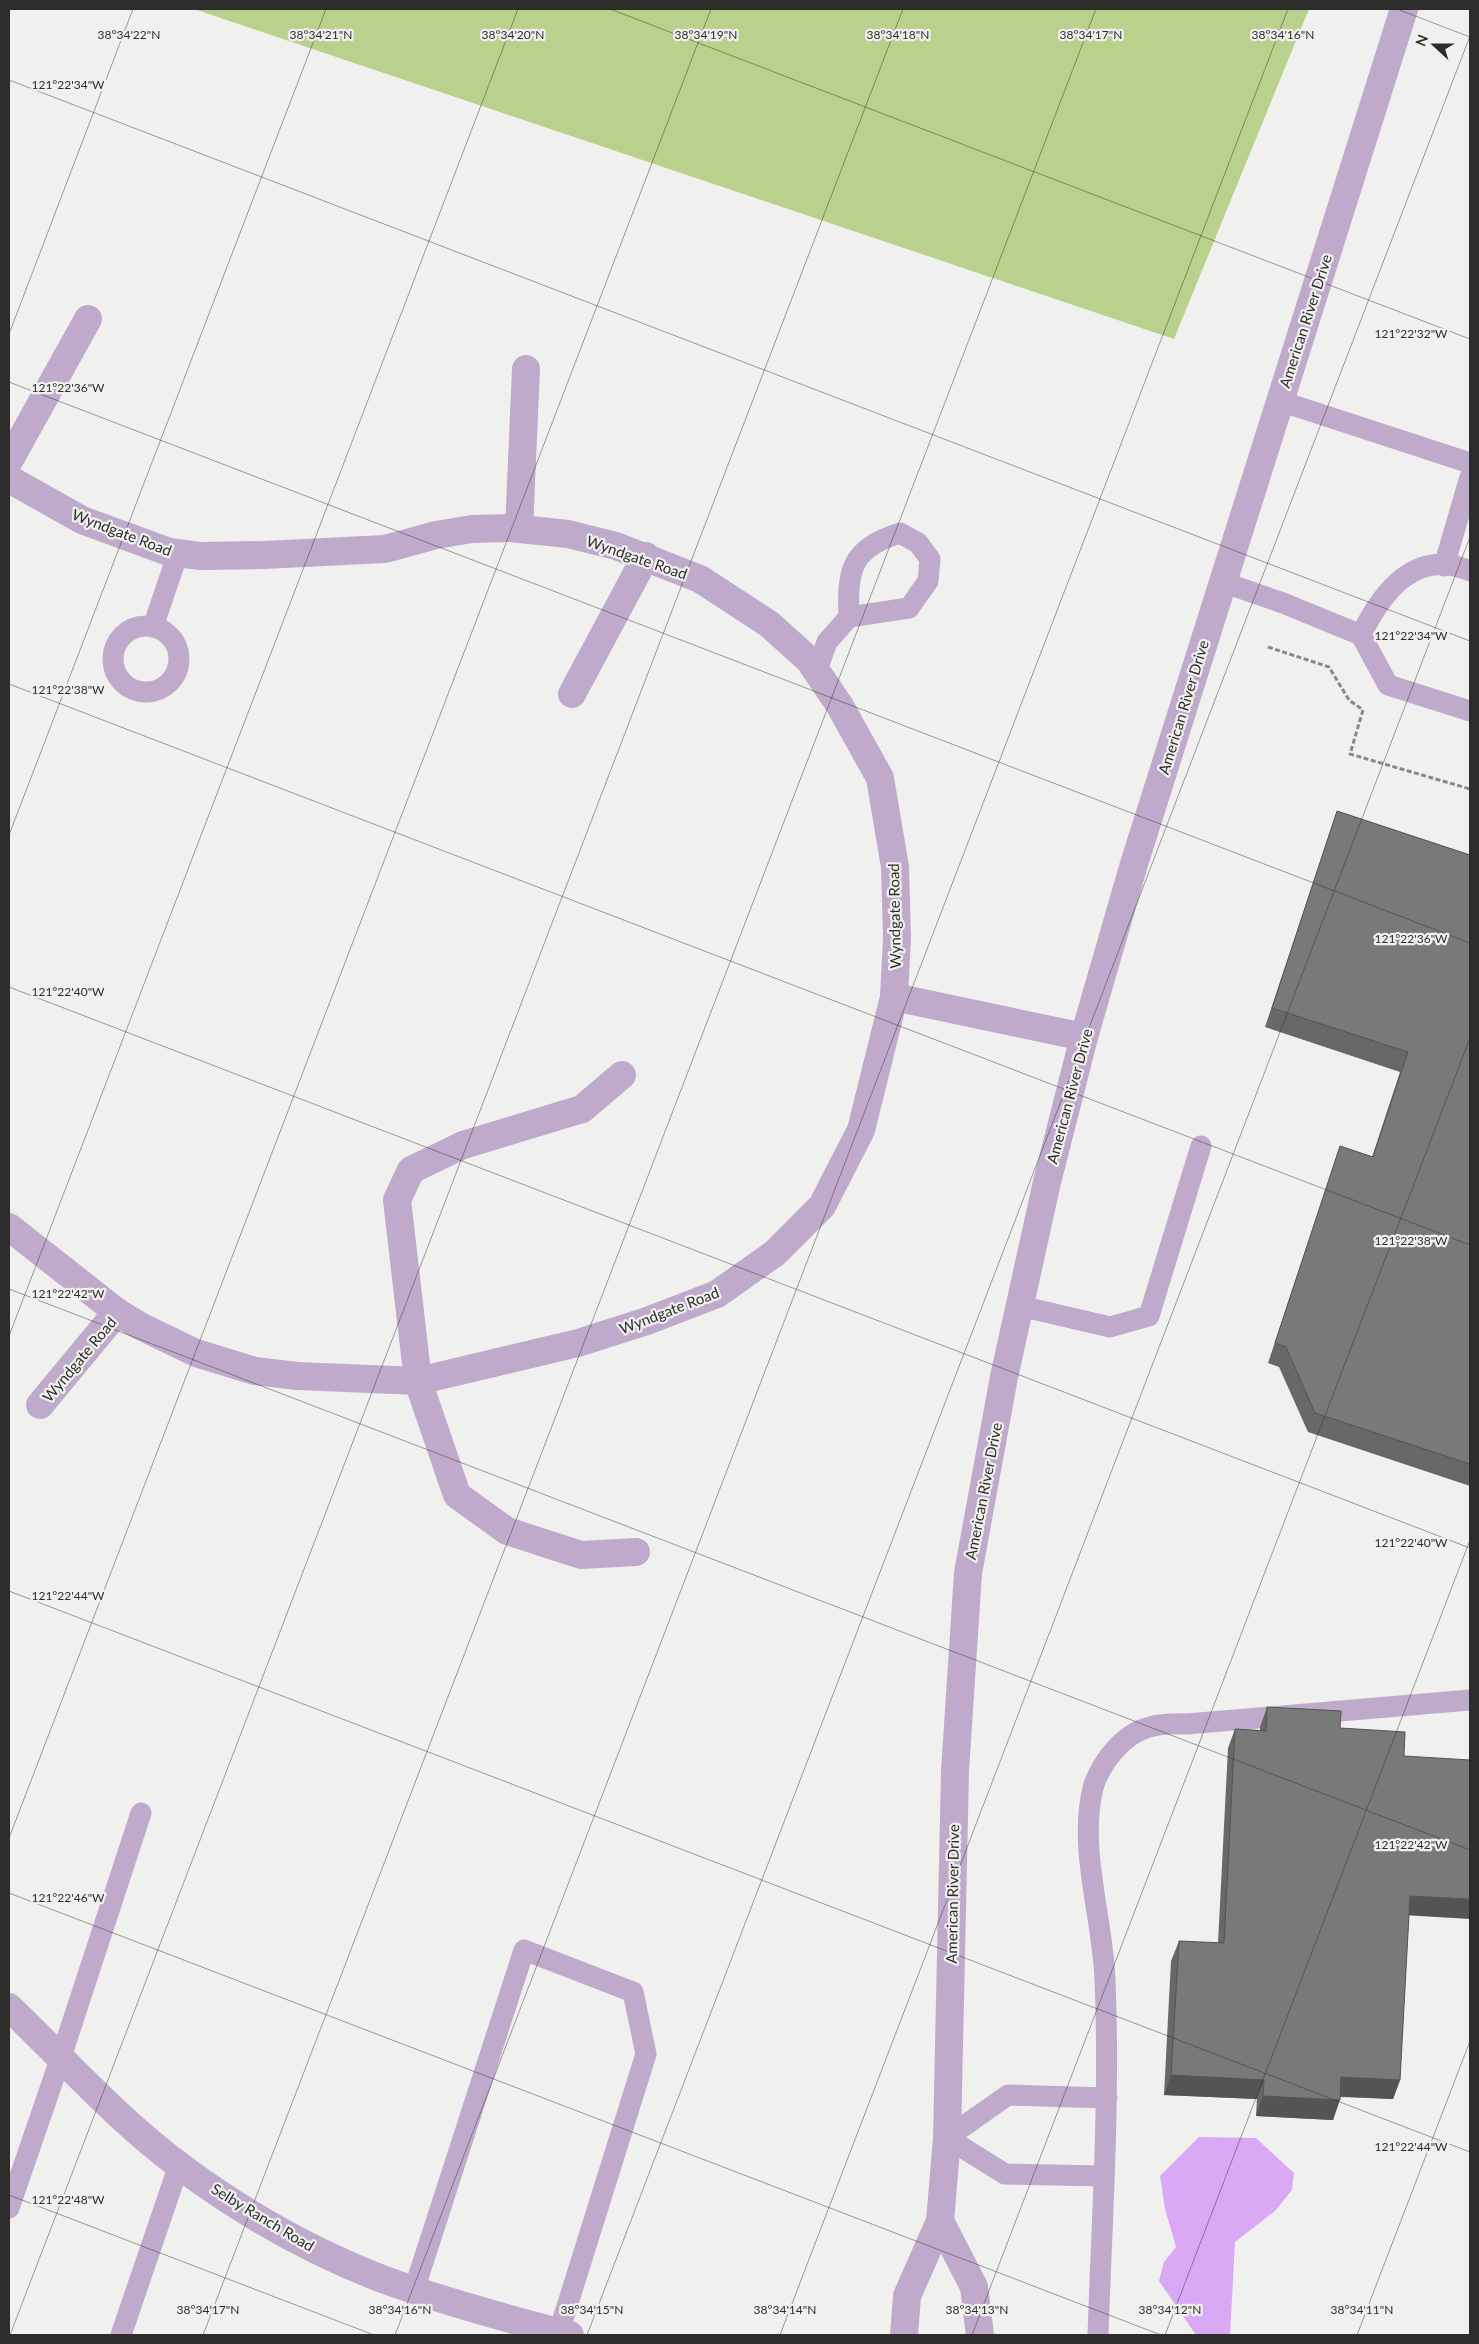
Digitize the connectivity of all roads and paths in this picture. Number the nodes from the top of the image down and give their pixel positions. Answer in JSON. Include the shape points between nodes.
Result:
{"nodes":[{"id":1,"x":1404,"y":9,"type":"edge"},
{"id":2,"x":88,"y":319,"type":"dead end"},
{"id":3,"x":526,"y":369,"type":"dead end"},
{"id":4,"x":1280,"y":401,"type":"junction"},
{"id":5,"x":9,"y":461,"type":"edge"},
{"id":6,"x":1470,"y":463,"type":"edge"},
{"id":7,"x":1470,"y":478,"type":"edge"},
{"id":8,"x":9,"y":479,"type":"edge"},
{"id":9,"x":519,"y":529,"type":"junction"},
{"id":10,"x":178,"y":553,"type":"junction"},
{"id":11,"x":646,"y":556,"type":"junction"},
{"id":12,"x":1444,"y":566,"type":"junction"},
{"id":13,"x":1470,"y":572,"type":"edge"},
{"id":14,"x":1222,"y":582,"type":"junction"},
{"id":15,"x":849,"y":617,"type":"junction"},
{"id":16,"x":153,"y":626,"type":"dead end"},
{"id":17,"x":1361,"y":635,"type":"junction"},
{"id":18,"x":1268,"y":647,"type":"dead end"},
{"id":19,"x":817,"y":670,"type":"junction"},
{"id":20,"x":572,"y":694,"type":"dead end"},
{"id":21,"x":1470,"y":711,"type":"edge"},
{"id":22,"x":1470,"y":789,"type":"edge"},
{"id":23,"x":894,"y":996,"type":"junction"},
{"id":24,"x":1084,"y":1037,"type":"junction"},
{"id":25,"x":622,"y":1075,"type":"dead end"},
{"id":26,"x":1201,"y":1146,"type":"dead end"},
{"id":27,"x":9,"y":1228,"type":"edge"},
{"id":28,"x":1020,"y":1306,"type":"junction"},
{"id":29,"x":117,"y":1312,"type":"junction"},
{"id":30,"x":418,"y":1381,"type":"junction"},
{"id":31,"x":40,"y":1405,"type":"dead end"},
{"id":32,"x":636,"y":1552,"type":"dead end"},
{"id":33,"x":1470,"y":1700,"type":"edge"},
{"id":34,"x":141,"y":1814,"type":"dead end"},
{"id":35,"x":9,"y":2007,"type":"edge"},
{"id":36,"x":61,"y":2058,"type":"junction"},
{"id":37,"x":1107,"y":2098,"type":"junction"},
{"id":38,"x":947,"y":2138,"type":"junction"},
{"id":39,"x":179,"y":2165,"type":"junction"},
{"id":40,"x":1103,"y":2176,"type":"junction"},
{"id":41,"x":9,"y":2208,"type":"edge"},
{"id":42,"x":940,"y":2222,"type":"junction"},
{"id":43,"x":414,"y":2290,"type":"junction"},
{"id":44,"x":564,"y":2334,"type":"edge"},
{"id":45,"x":120,"y":2335,"type":"edge"},
{"id":46,"x":904,"y":2335,"type":"edge"},
{"id":47,"x":980,"y":2335,"type":"edge"},
{"id":48,"x":1098,"y":2335,"type":"edge"}],
"edges":[{"from":1,"to":4,"type":"street","name":"American River Drive"},
{"from":2,"to":5,"type":"street"},
{"from":3,"to":9,"type":"street"},
{"from":4,"to":6,"type":"lane"},
{"from":4,"to":14,"type":"street","name":"American River Drive"},
{"from":7,"to":12,"type":"lane"},
{"from":8,"to":10,"type":"street","name":"Wyndgate Road","via":[[82,520]]},
{"from":9,"to":10,"type":"street","name":"Wyndgate Road","via":[[472,529],[385,549],[254,556]]},
{"from":9,"to":11,"type":"street","name":"Wyndgate Road","via":[[568,534]]},
{"from":10,"to":16,"type":"lane"},
{"from":11,"to":19,"type":"street","name":"Wyndgate Road","via":[[700,579],[769,624]]},
{"from":11,"to":20,"type":"street"},
{"from":12,"to":13,"type":"lane","via":[[1460,567]]},
{"from":12,"to":17,"type":"lane","via":[[1431,565],[1404,576],[1390,588],[1373,611]]},
{"from":14,"to":17,"type":"lane"},
{"from":14,"to":24,"type":"street","name":"American River Drive"},
{"from":15,"to":15,"type":"lane","via":[[909,608],[928,581],[930,559],[918,543],[900,532],[879,539],[859,555],[848,584]]},
{"from":15,"to":19,"type":"lane","via":[[827,642]]},
{"from":17,"to":21,"type":"lane","via":[[1388,685]]},
{"from":18,"to":22,"type":"path","via":[[1329,667],[1348,700],[1363,710],[1350,754]]},
{"from":19,"to":23,"type":"street","name":"Wyndgate Road","via":[[880,778],[895,867],[897,938]]},
{"from":23,"to":24,"type":"street"},
{"from":23,"to":30,"type":"street","name":"Wyndgate Road","via":[[861,1130],[822,1206],[775,1253],[717,1294],[646,1321],[578,1343]]},
{"from":24,"to":28,"type":"street","name":"American River Drive","via":[[1046,1182]]},
{"from":25,"to":30,"type":"street","via":[[582,1109],[463,1145],[411,1170],[397,1200]]},
{"from":26,"to":28,"type":"lane","via":[[1149,1316],[1110,1327]]},
{"from":27,"to":29,"type":"street","name":"Wyndgate Road"},
{"from":28,"to":38,"type":"street","name":"American River Drive","via":[[968,1573],[955,1771]]},
{"from":29,"to":30,"type":"street","name":"Wyndgate Road","via":[[196,1353],[255,1371]]},
{"from":29,"to":31,"type":"street","name":"Wyndgate Road"},
{"from":30,"to":32,"type":"street","via":[[457,1495],[506,1531],[581,1555]]},
{"from":33,"to":37,"type":"lane","via":[[1187,1724],[1166,1723],[1136,1732],[1119,1744],[1093,1787],[1089,1812],[1105,1978]]},
{"from":34,"to":36,"type":"lane"},
{"from":35,"to":36,"type":"street","name":"Selby Ranch Road"},
{"from":36,"to":39,"type":"street","name":"Selby Ranch Road"},
{"from":36,"to":41,"type":"lane"},
{"from":37,"to":38,"type":"lane","via":[[1008,2095]]},
{"from":37,"to":40,"type":"lane"},
{"from":38,"to":40,"type":"lane","via":[[1005,2174]]},
{"from":38,"to":42,"type":"street","name":"American River Drive"},
{"from":39,"to":43,"type":"street","name":"Selby Ranch Road","via":[[280,2231],[318,2251]]},
{"from":39,"to":45,"type":"lane"},
{"from":40,"to":48,"type":"lane"},
{"from":42,"to":46,"type":"street","name":"American River Drive","via":[[907,2296]]},
{"from":42,"to":47,"type":"street","via":[[974,2287]]},
{"from":43,"to":44,"type":"street","name":"Selby Ranch Road"},
{"from":43,"to":44,"type":"lane","via":[[524,1950],[633,1992],[646,2054]]}]}
